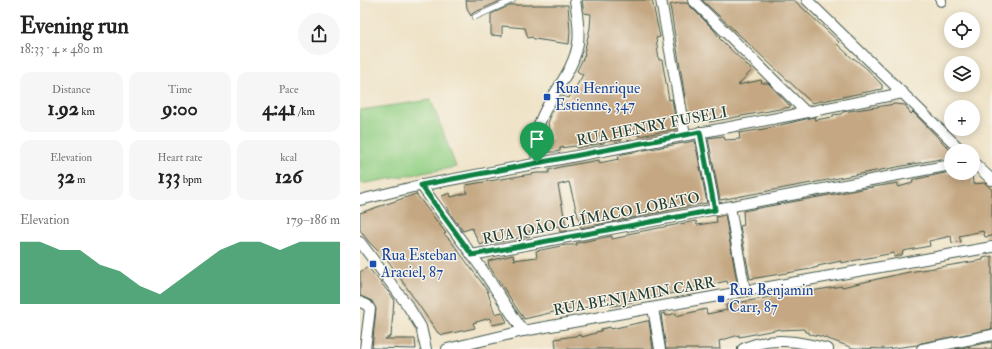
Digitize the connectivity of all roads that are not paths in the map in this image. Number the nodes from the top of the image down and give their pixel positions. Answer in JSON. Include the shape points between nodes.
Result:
{"nodes":[{"id":1,"x":513,"y":0,"type":"edge"},
{"id":2,"x":575,"y":0,"type":"edge"},
{"id":3,"x":661,"y":0,"type":"edge"},
{"id":4,"x":694,"y":0,"type":"edge"},
{"id":5,"x":807,"y":0,"type":"edge"},
{"id":6,"x":475,"y":17,"type":"dead end"},
{"id":7,"x":903,"y":93,"type":"junction"},
{"id":8,"x":806,"y":112,"type":"junction"},
{"id":9,"x":700,"y":132,"type":"junction"},
{"id":10,"x":685,"y":135,"type":"junction"},
{"id":11,"x":955,"y":144,"type":"edge"},
{"id":12,"x":537,"y":163,"type":"junction"},
{"id":13,"x":944,"y":166,"type":"edge"},
{"id":14,"x":980,"y":169,"type":"edge"},
{"id":15,"x":992,"y":180,"type":"edge"},
{"id":16,"x":421,"y":185,"type":"junction"},
{"id":17,"x":360,"y":200,"type":"edge"},
{"id":18,"x":730,"y":207,"type":"junction"},
{"id":19,"x":715,"y":210,"type":"junction"},
{"id":20,"x":360,"y":242,"type":"edge"},
{"id":21,"x":992,"y":247,"type":"edge"},
{"id":22,"x":472,"y":255,"type":"junction"},
{"id":23,"x":746,"y":291,"type":"junction"},
{"id":24,"x":360,"y":302,"type":"edge"},
{"id":25,"x":653,"y":308,"type":"junction"},
{"id":26,"x":524,"y":331,"type":"junction"},
{"id":27,"x":992,"y":335,"type":"edge"},
{"id":28,"x":365,"y":349,"type":"edge"},
{"id":29,"x":426,"y":349,"type":"edge"},
{"id":30,"x":448,"y":349,"type":"edge"},
{"id":31,"x":660,"y":349,"type":"edge"},
{"id":32,"x":743,"y":349,"type":"edge"},
{"id":33,"x":828,"y":349,"type":"edge"},
{"id":34,"x":922,"y":349,"type":"edge"}],
"edges":[{"from":1,"to":6,"type":"lane"},
{"from":2,"to":12,"type":"street","via":[[578,44],[537,132]]},
{"from":3,"to":10,"type":"street"},
{"from":4,"to":8,"type":"street"},
{"from":5,"to":7,"type":"street"},
{"from":7,"to":8,"type":"street","name":"RUA HENRY FUSELI"},
{"from":7,"to":11,"type":"street"},
{"from":8,"to":9,"type":"street","name":"RUA HENRY FUSELI"},
{"from":9,"to":10,"type":"street","name":"RUA HENRY FUSELI"},
{"from":9,"to":19,"type":"street"},
{"from":10,"to":12,"type":"street","name":"RUA HENRY FUSELI"},
{"from":12,"to":16,"type":"street","name":"RUA HENRY FUSELI"},
{"from":13,"to":18,"type":"street","name":"RUA JOÃO CLÍMACO LOBATO"},
{"from":14,"to":15,"type":"street"},
{"from":16,"to":17,"type":"street","name":"RUA HENRY FUSELI"},
{"from":16,"to":22,"type":"street"},
{"from":18,"to":19,"type":"street","name":"RUA JOÃO CLÍMACO LOBATO"},
{"from":18,"to":23,"type":"street"},
{"from":19,"to":22,"type":"street","name":"RUA JOÃO CLÍMACO LOBATO"},
{"from":20,"to":29,"type":"street","via":[[421,326]]},
{"from":21,"to":23,"type":"street","name":"RUA BENJAMIN CARR"},
{"from":22,"to":26,"type":"street"},
{"from":23,"to":25,"type":"street","name":"RUA BENJAMIN CARR"},
{"from":24,"to":28,"type":"street","via":[[367,305],[370,310]]},
{"from":25,"to":26,"type":"street","name":"RUA BENJAMIN CARR"},
{"from":25,"to":31,"type":"street"},
{"from":26,"to":30,"type":"street","name":"RUA BENJAMIN CARR"},
{"from":27,"to":34,"type":"street"},
{"from":32,"to":33,"type":"street","via":[[780,341]]}]}
